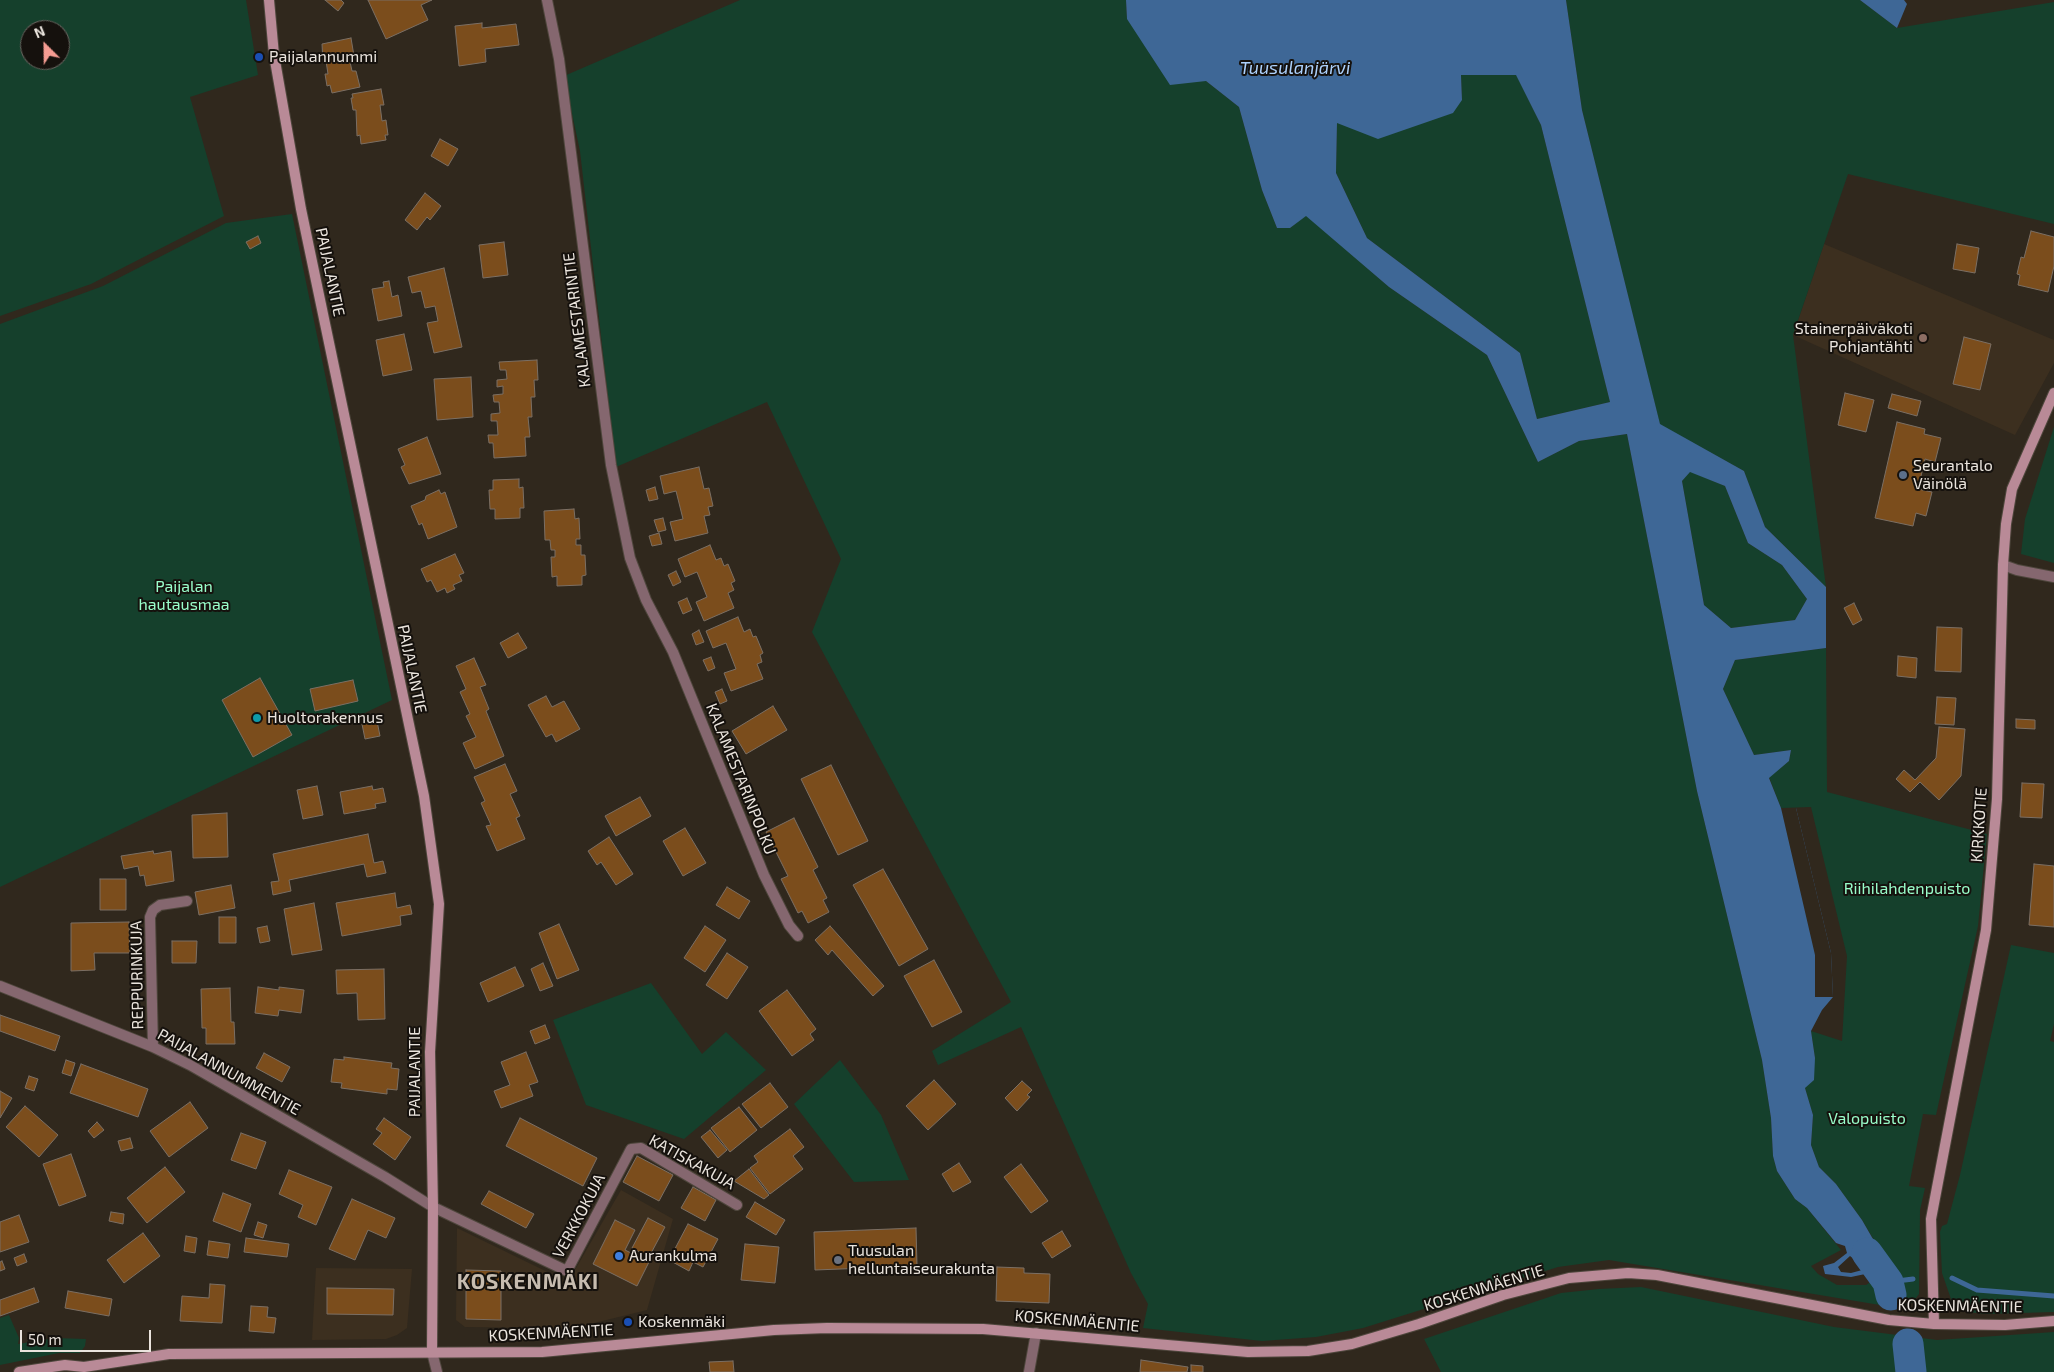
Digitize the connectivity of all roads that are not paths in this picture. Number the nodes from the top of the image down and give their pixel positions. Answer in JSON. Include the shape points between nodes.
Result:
{"nodes":[{"id":1,"x":269,"y":0,"type":"edge"},
{"id":2,"x":547,"y":0,"type":"edge"},
{"id":3,"x":2054,"y":392,"type":"edge"},
{"id":4,"x":2003,"y":565,"type":"junction"},
{"id":5,"x":2054,"y":577,"type":"edge"},
{"id":6,"x":661,"y":630,"type":"joint"},
{"id":7,"x":187,"y":900,"type":"dead end"},
{"id":8,"x":798,"y":936,"type":"dead end"},
{"id":9,"x":0,"y":986,"type":"edge"},
{"id":10,"x":153,"y":1046,"type":"junction"},
{"id":11,"x":631,"y":1149,"type":"joint"},
{"id":12,"x":737,"y":1205,"type":"dead end"},
{"id":13,"x":433,"y":1208,"type":"junction"},
{"id":14,"x":2054,"y":1321,"type":"edge"},
{"id":15,"x":1934,"y":1324,"type":"junction"},
{"id":16,"x":1036,"y":1333,"type":"junction"},
{"id":17,"x":432,"y":1352,"type":"junction"},
{"id":18,"x":79,"y":1370,"type":"edge"},
{"id":19,"x":19,"y":1372,"type":"edge"},
{"id":20,"x":437,"y":1372,"type":"edge"},
{"id":21,"x":1029,"y":1372,"type":"edge"}],
"edges":[{"from":1,"to":13,"type":"street","name":"PAIJALANTIE","via":[[274,55],[301,209],[424,796],[439,904],[430,1052]]},
{"from":2,"to":6,"type":"street","name":"KALAMESTARINTIE","via":[[560,59],[600,395],[614,485],[630,558]]},
{"from":3,"to":4,"type":"street","name":"KIRKKOTIE","via":[[2012,489]]},
{"from":4,"to":5,"type":"street"},
{"from":4,"to":15,"type":"street","name":"KIRKKOTIE","via":[[1997,799],[1987,920],[1931,1219]]},
{"from":6,"to":8,"type":"street","name":"KALAMESTARINPOLKU","via":[[764,874],[789,925]]},
{"from":7,"to":10,"type":"street","name":"REPPURINKUJA","via":[[160,905],[152,910],[150,916]]},
{"from":9,"to":10,"type":"street","name":"PAIJALANNUMMENTIE"},
{"from":10,"to":13,"type":"street","name":"PAIJALANNUMMENTIE","via":[[385,1177]]},
{"from":11,"to":12,"type":"street","name":"KATISKAKUJA","via":[[641,1148]]},
{"from":11,"to":13,"type":"street","name":"VERKKOKUJA","via":[[567,1271]]},
{"from":13,"to":17,"type":"street","name":"PAIJALANTIE"},
{"from":14,"to":15,"type":"street","name":"KOSKENMÄENTIE","via":[[2005,1325]]},
{"from":15,"to":16,"type":"street","name":"KOSKENMÄENTIE","via":[[1846,1313],[1657,1275],[1628,1273],[1601,1274],[1546,1284],[1352,1344],[1308,1351],[1248,1352]]},
{"from":16,"to":17,"type":"street","name":"KOSKENMÄENTIE","via":[[891,1327],[818,1328],[542,1352]]},
{"from":16,"to":21,"type":"street"},
{"from":17,"to":18,"type":"street","name":"KOSKENMÄENTIE","via":[[169,1354]]},
{"from":17,"to":20,"type":"street"},
{"from":18,"to":19,"type":"street","name":"KOSKENMÄENTIE","via":[[65,1365]]}]}
